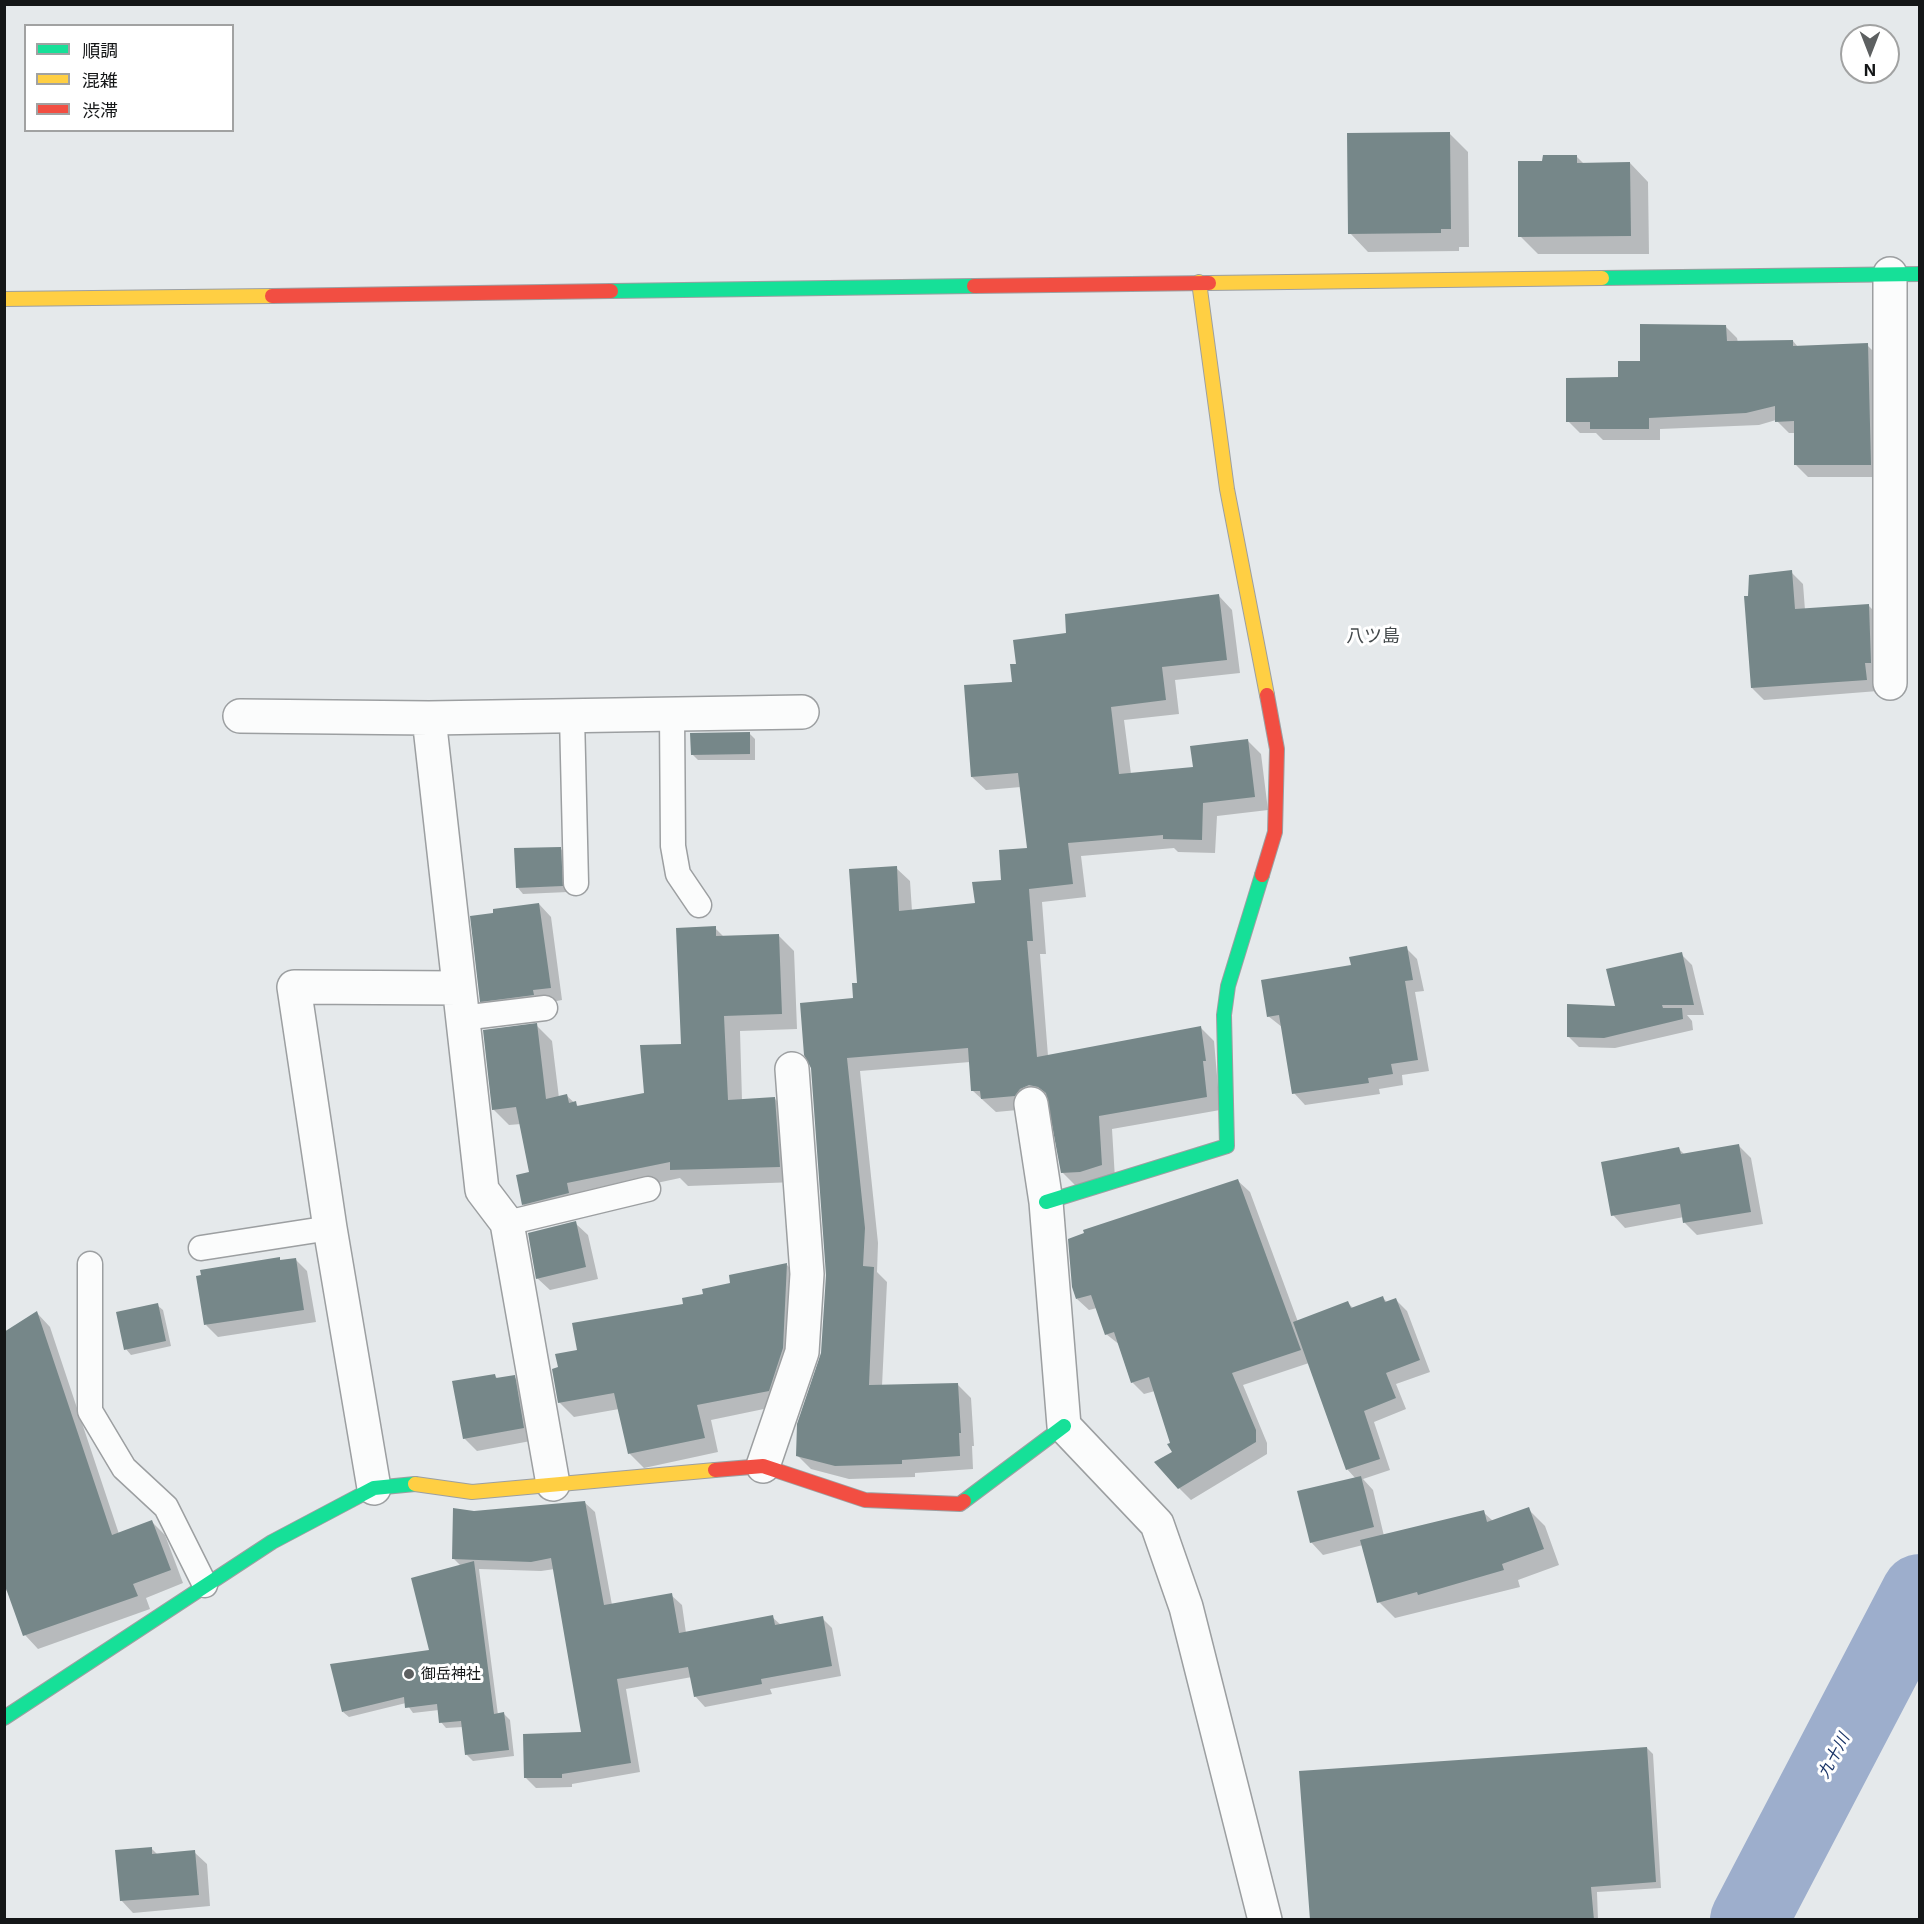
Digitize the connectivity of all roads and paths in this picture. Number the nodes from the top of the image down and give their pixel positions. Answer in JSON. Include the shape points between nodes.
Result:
{"nodes":[{"id":1,"x":1905,"y":274,"type":"edge"},
{"id":2,"x":1199,"y":282,"type":"junction"},
{"id":3,"x":4,"y":299,"type":"edge"},
{"id":4,"x":1890,"y":683,"type":"dead end"},
{"id":5,"x":802,"y":712,"type":"dead end"},
{"id":6,"x":672,"y":714,"type":"junction"},
{"id":7,"x":240,"y":716,"type":"dead end"},
{"id":8,"x":572,"y":716,"type":"junction"},
{"id":9,"x":429,"y":718,"type":"junction"},
{"id":10,"x":576,"y":883,"type":"dead end"},
{"id":11,"x":699,"y":905,"type":"dead end"},
{"id":12,"x":461,"y":1003,"type":"junction"},
{"id":13,"x":545,"y":1008,"type":"dead end"},
{"id":14,"x":792,"y":1069,"type":"dead end"},
{"id":15,"x":1031,"y":1104,"type":"dead end"},
{"id":16,"x":648,"y":1189,"type":"dead end"},
{"id":17,"x":1046,"y":1202,"type":"junction"},
{"id":18,"x":507,"y":1223,"type":"junction"},
{"id":19,"x":330,"y":1228,"type":"junction"},
{"id":20,"x":201,"y":1248,"type":"dead end"},
{"id":21,"x":90,"y":1264,"type":"dead end"},
{"id":22,"x":1064,"y":1426,"type":"junction"},
{"id":23,"x":763,"y":1466,"type":"junction"},
{"id":24,"x":553,"y":1484,"type":"junction"},
{"id":25,"x":374,"y":1488,"type":"junction"},
{"id":26,"x":205,"y":1585,"type":"junction"},
{"id":27,"x":4,"y":1718,"type":"edge"},
{"id":28,"x":1265,"y":1920,"type":"edge"}],
"edges":[{"from":1,"to":2,"type":"street"},
{"from":1,"to":4,"type":"street"},
{"from":2,"to":3,"type":"street"},
{"from":2,"to":17,"type":"street","via":[[1227,489],[1277,749],[1275,832],[1228,986],[1224,1015],[1227,1146]]},
{"from":5,"to":6,"type":"street"},
{"from":6,"to":8,"type":"street"},
{"from":6,"to":11,"type":"lane","via":[[673,846],[678,874]]},
{"from":7,"to":9,"type":"street"},
{"from":8,"to":9,"type":"street"},
{"from":8,"to":10,"type":"lane"},
{"from":9,"to":12,"type":"street"},
{"from":12,"to":13,"type":"lane"},
{"from":12,"to":18,"type":"street","via":[[482,1190]]},
{"from":12,"to":19,"type":"street","via":[[294,987]]},
{"from":14,"to":23,"type":"street","via":[[807,1274],[802,1352]]},
{"from":15,"to":17,"type":"street"},
{"from":16,"to":18,"type":"lane"},
{"from":17,"to":22,"type":"street"},
{"from":18,"to":24,"type":"street"},
{"from":19,"to":20,"type":"lane"},
{"from":19,"to":25,"type":"street"},
{"from":21,"to":26,"type":"lane","via":[[90,1411],[124,1468],[166,1507]]},
{"from":22,"to":23,"type":"street","via":[[960,1504],[865,1500]]},
{"from":22,"to":28,"type":"street","via":[[1157,1524],[1186,1607]]},
{"from":23,"to":24,"type":"street"},
{"from":24,"to":25,"type":"street","via":[[472,1492],[417,1484]]},
{"from":25,"to":26,"type":"street","via":[[272,1542]]},
{"from":26,"to":27,"type":"street"}]}
